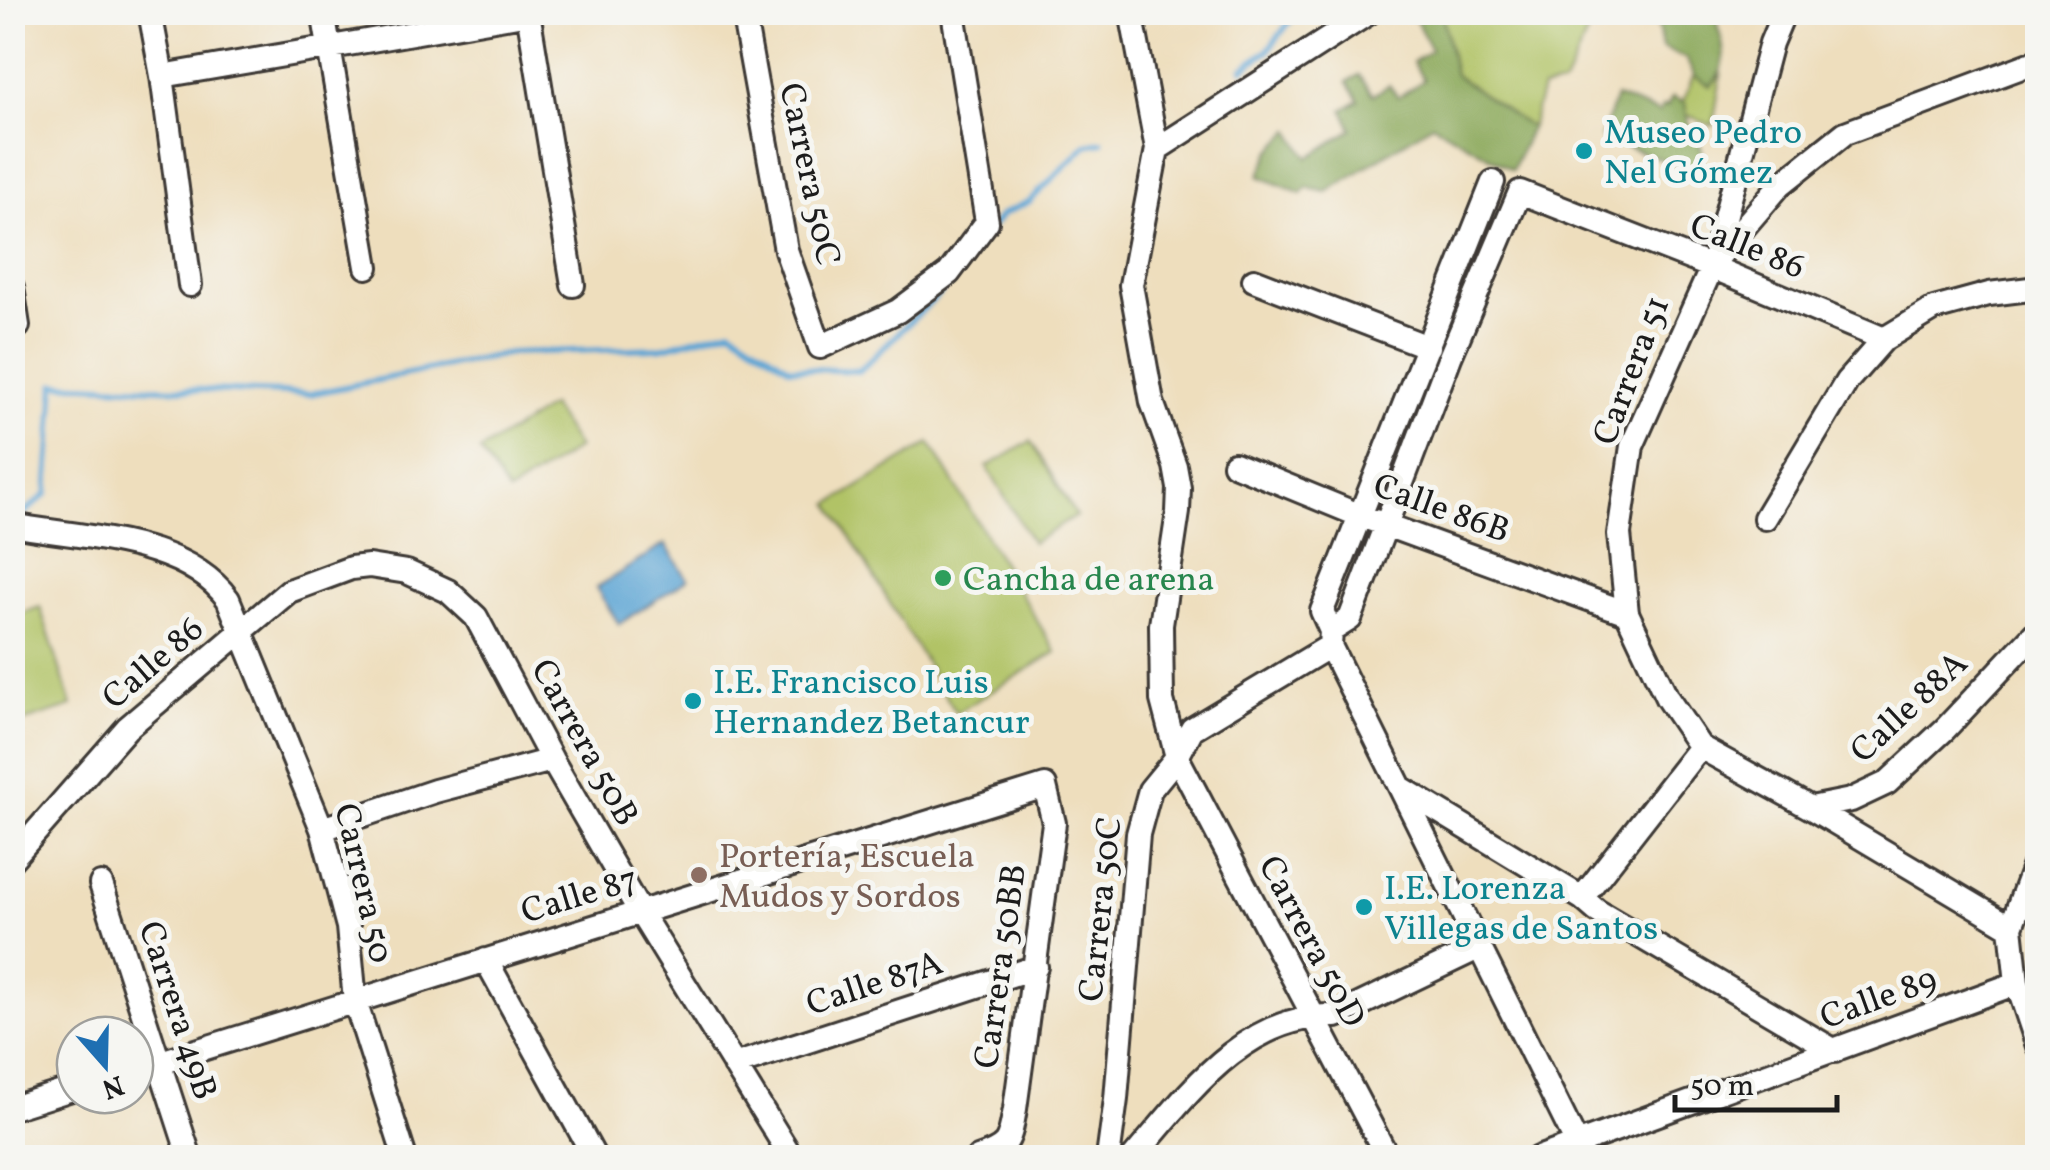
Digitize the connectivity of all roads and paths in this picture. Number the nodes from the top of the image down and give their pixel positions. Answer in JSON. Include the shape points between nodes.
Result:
{"nodes":[{"id":1,"x":150,"y":12,"type":"edge"},
{"id":2,"x":323,"y":12,"type":"edge"},
{"id":3,"x":743,"y":12,"type":"edge"},
{"id":4,"x":953,"y":12,"type":"edge"},
{"id":5,"x":1131,"y":12,"type":"edge"},
{"id":6,"x":1370,"y":12,"type":"edge"},
{"id":7,"x":1784,"y":12,"type":"edge"},
{"id":8,"x":530,"y":13,"type":"edge"},
{"id":9,"x":329,"y":47,"type":"junction"},
{"id":10,"x":2038,"y":61,"type":"edge"},
{"id":11,"x":162,"y":76,"type":"junction"},
{"id":12,"x":1157,"y":150,"type":"junction"},
{"id":13,"x":1493,"y":182,"type":"dead end"},
{"id":14,"x":1712,"y":266,"type":"junction"},
{"id":15,"x":367,"y":268,"type":"dead end"},
{"id":16,"x":1254,"y":280,"type":"dead end"},
{"id":17,"x":190,"y":284,"type":"dead end"},
{"id":18,"x":573,"y":285,"type":"dead end"},
{"id":19,"x":12,"y":288,"type":"edge"},
{"id":20,"x":2038,"y":288,"type":"edge"},
{"id":21,"x":18,"y":326,"type":"dead end"},
{"id":22,"x":1884,"y":339,"type":"junction"},
{"id":23,"x":1428,"y":347,"type":"junction"},
{"id":24,"x":1234,"y":464,"type":"dead end"},
{"id":25,"x":1361,"y":516,"type":"junction"},
{"id":26,"x":1764,"y":518,"type":"dead end"},
{"id":27,"x":1387,"y":524,"type":"junction"},
{"id":28,"x":24,"y":527,"type":"dead end"},
{"id":29,"x":370,"y":566,"type":"joint"},
{"id":30,"x":1626,"y":614,"type":"junction"},
{"id":31,"x":243,"y":630,"type":"junction"},
{"id":32,"x":2038,"y":630,"type":"edge"},
{"id":33,"x":1331,"y":638,"type":"junction"},
{"id":34,"x":1700,"y":747,"type":"junction"},
{"id":35,"x":1177,"y":757,"type":"junction"},
{"id":36,"x":552,"y":760,"type":"junction"},
{"id":37,"x":1045,"y":786,"type":"joint"},
{"id":38,"x":1401,"y":788,"type":"junction"},
{"id":39,"x":1812,"y":808,"type":"junction"},
{"id":40,"x":322,"y":829,"type":"junction"},
{"id":41,"x":2038,"y":854,"type":"edge"},
{"id":42,"x":12,"y":859,"type":"edge"},
{"id":43,"x":101,"y":884,"type":"dead end"},
{"id":44,"x":1582,"y":898,"type":"junction"},
{"id":45,"x":640,"y":912,"type":"junction"},
{"id":46,"x":2012,"y":928,"type":"junction"},
{"id":47,"x":1478,"y":948,"type":"junction"},
{"id":48,"x":486,"y":960,"type":"junction"},
{"id":49,"x":1036,"y":966,"type":"junction"},
{"id":50,"x":2016,"y":983,"type":"junction"},
{"id":51,"x":355,"y":1001,"type":"junction"},
{"id":52,"x":1311,"y":1015,"type":"junction"},
{"id":53,"x":2038,"y":1046,"type":"edge"},
{"id":54,"x":1835,"y":1050,"type":"junction"},
{"id":55,"x":161,"y":1062,"type":"junction"},
{"id":56,"x":155,"y":1064,"type":"edge"},
{"id":57,"x":734,"y":1064,"type":"junction"},
{"id":58,"x":55,"y":1094,"type":"edge"},
{"id":59,"x":15,"y":1107,"type":"edge"},
{"id":60,"x":1582,"y":1150,"type":"edge"},
{"id":61,"x":988,"y":1154,"type":"edge"},
{"id":62,"x":190,"y":1158,"type":"edge"},
{"id":63,"x":405,"y":1158,"type":"edge"},
{"id":64,"x":595,"y":1158,"type":"edge"},
{"id":65,"x":792,"y":1158,"type":"edge"},
{"id":66,"x":1108,"y":1158,"type":"edge"},
{"id":67,"x":1133,"y":1158,"type":"edge"},
{"id":68,"x":1388,"y":1158,"type":"edge"},
{"id":69,"x":1538,"y":1158,"type":"edge"}],
"edges":[{"from":1,"to":11,"type":"street"},
{"from":2,"to":9,"type":"street"},
{"from":3,"to":4,"type":"street","name":"Carrera 50C","via":[[786,250],[820,347],[898,312],[949,273],[987,222]]},
{"from":5,"to":12,"type":"street"},
{"from":6,"to":12,"type":"street"},
{"from":7,"to":14,"type":"street","name":"Carrera 51"},
{"from":8,"to":9,"type":"street"},
{"from":8,"to":18,"type":"street"},
{"from":9,"to":11,"type":"street"},
{"from":9,"to":15,"type":"street"},
{"from":10,"to":14,"type":"street","via":[[1845,133],[1780,185]]},
{"from":11,"to":17,"type":"street"},
{"from":12,"to":35,"type":"street","via":[[1131,285],[1152,402],[1179,488],[1161,625],[1162,700]]},
{"from":13,"to":23,"type":"street"},
{"from":14,"to":22,"type":"street","name":"Calle 86"},
{"from":14,"to":27,"type":"street","name":"Calle 86","via":[[1520,192]]},
{"from":14,"to":30,"type":"street","name":"Carrera 51","via":[[1632,446],[1618,534]]},
{"from":16,"to":23,"type":"street"},
{"from":19,"to":21,"type":"street"},
{"from":20,"to":22,"type":"street","via":[[1934,308]]},
{"from":22,"to":26,"type":"street","via":[[1848,381]]},
{"from":23,"to":25,"type":"street"},
{"from":24,"to":25,"type":"street","name":"Calle 86B"},
{"from":25,"to":27,"type":"street","name":"Calle 86B"},
{"from":25,"to":33,"type":"street","via":[[1322,611]]},
{"from":27,"to":30,"type":"street","name":"Calle 86B"},
{"from":27,"to":33,"type":"street","via":[[1350,619]]},
{"from":28,"to":31,"type":"street","name":"Carrera 50","via":[[124,544],[197,569],[216,582]]},
{"from":29,"to":31,"type":"street","name":"Calle 86","via":[[332,572],[289,591]]},
{"from":29,"to":36,"type":"street","name":"Carrera 50B","via":[[407,572],[448,591],[476,617]]},
{"from":30,"to":34,"type":"street","name":"Carrera 51","via":[[1666,698]]},
{"from":31,"to":40,"type":"street","name":"Carrera 50"},
{"from":31,"to":42,"type":"street","name":"Calle 86","via":[[127,728]]},
{"from":32,"to":39,"type":"street","name":"Calle 88A","via":[[1887,783]]},
{"from":33,"to":35,"type":"street","via":[[1192,729]]},
{"from":33,"to":38,"type":"street"},
{"from":34,"to":39,"type":"street","name":"Carrera 51"},
{"from":34,"to":44,"type":"street"},
{"from":35,"to":52,"type":"street","name":"Carrera 50D"},
{"from":35,"to":66,"type":"street","name":"Carrera 50C","via":[[1150,790],[1138,834]]},
{"from":36,"to":40,"type":"street"},
{"from":36,"to":45,"type":"street","name":"Carrera 50B"},
{"from":37,"to":45,"type":"street","name":"Calle 87"},
{"from":37,"to":49,"type":"street","name":"Carrera 50BB","via":[[1054,823]]},
{"from":38,"to":44,"type":"street"},
{"from":38,"to":47,"type":"street"},
{"from":39,"to":46,"type":"street","name":"Carrera 51"},
{"from":40,"to":51,"type":"street","name":"Carrera 50","via":[[348,928]]},
{"from":41,"to":46,"type":"street"},
{"from":43,"to":55,"type":"street","name":"Carrera 49B"},
{"from":44,"to":54,"type":"street"},
{"from":45,"to":48,"type":"street","name":"Calle 87"},
{"from":45,"to":57,"type":"street","name":"Carrera 50B"},
{"from":46,"to":50,"type":"street"},
{"from":47,"to":52,"type":"street","via":[[1336,1016]]},
{"from":47,"to":60,"type":"street"},
{"from":48,"to":51,"type":"street","name":"Calle 87"},
{"from":48,"to":64,"type":"street"},
{"from":49,"to":57,"type":"street","name":"Calle 87A"},
{"from":49,"to":61,"type":"street","name":"Carrera 50BB","via":[[1008,1142]]},
{"from":50,"to":53,"type":"street"},
{"from":50,"to":54,"type":"street","name":"Calle 89"},
{"from":51,"to":55,"type":"street","name":"Calle 87"},
{"from":51,"to":63,"type":"street","name":"Carrera 50"},
{"from":52,"to":67,"type":"street","via":[[1250,1037]]},
{"from":52,"to":68,"type":"street","name":"Carrera 50D"},
{"from":54,"to":60,"type":"street","name":"Calle 89"},
{"from":55,"to":56,"type":"street","name":"Calle 87"},
{"from":55,"to":62,"type":"street","name":"Carrera 49B"},
{"from":57,"to":65,"type":"street","name":"Carrera 50B"},
{"from":58,"to":59,"type":"street"},
{"from":60,"to":69,"type":"street","name":"Calle 89"}]}
